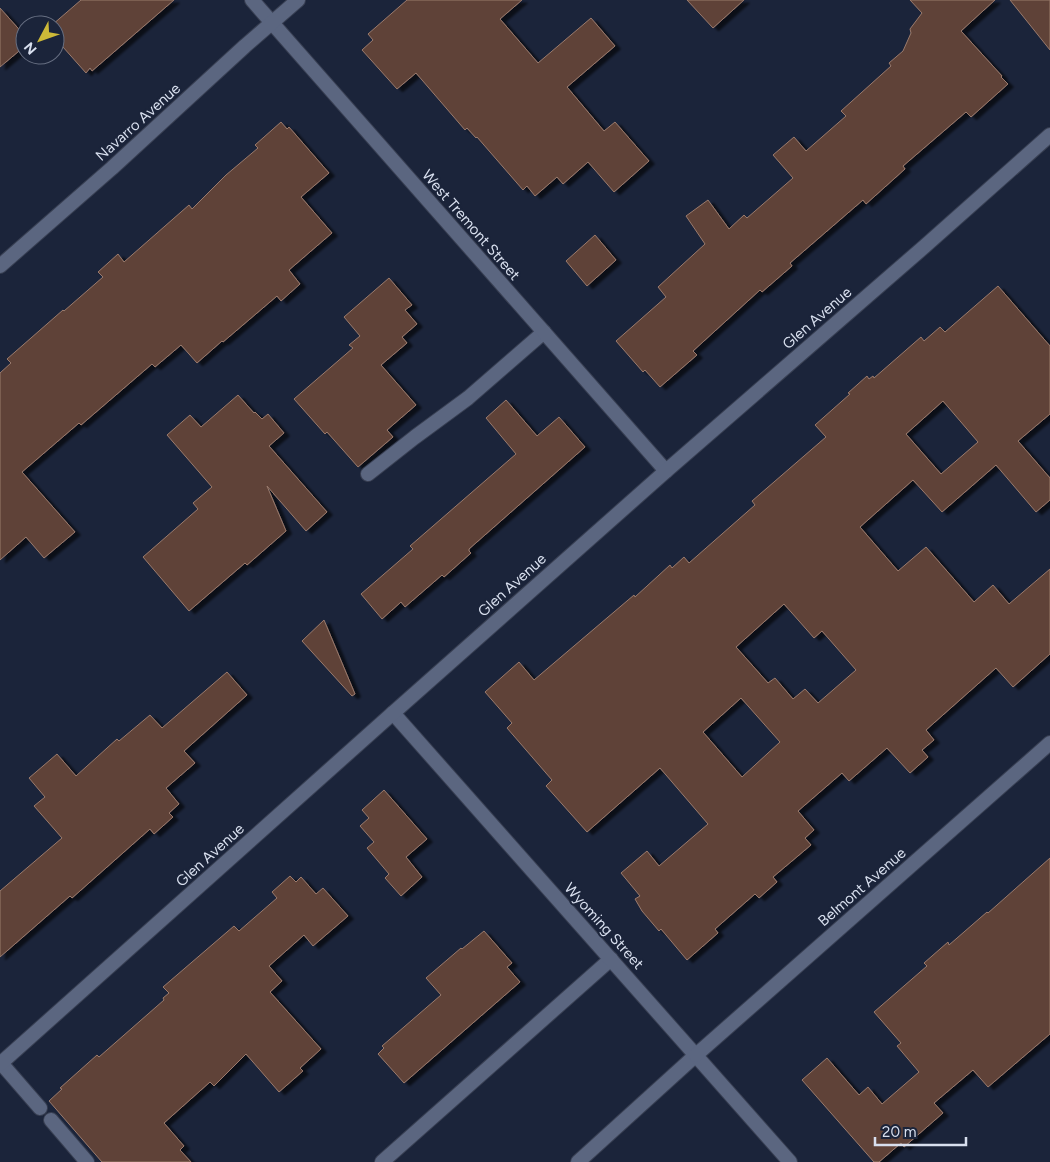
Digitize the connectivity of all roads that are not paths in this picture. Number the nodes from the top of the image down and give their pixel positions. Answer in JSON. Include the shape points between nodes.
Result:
{"nodes":[{"id":1,"x":252,"y":0,"type":"edge"},
{"id":2,"x":298,"y":0,"type":"edge"},
{"id":3,"x":272,"y":22,"type":"junction"},
{"id":4,"x":1050,"y":135,"type":"edge"},
{"id":5,"x":0,"y":266,"type":"edge"},
{"id":6,"x":544,"y":332,"type":"junction"},
{"id":7,"x":666,"y":471,"type":"junction"},
{"id":8,"x":368,"y":474,"type":"dead end"},
{"id":9,"x":393,"y":713,"type":"junction"},
{"id":10,"x":1050,"y":743,"type":"edge"},
{"id":11,"x":611,"y":959,"type":"junction"},
{"id":12,"x":696,"y":1055,"type":"junction"},
{"id":13,"x":0,"y":1063,"type":"edge"},
{"id":14,"x":40,"y":1108,"type":"dead end"},
{"id":15,"x":51,"y":1120,"type":"dead end"},
{"id":16,"x":87,"y":1162,"type":"edge"},
{"id":17,"x":382,"y":1162,"type":"edge"},
{"id":18,"x":578,"y":1162,"type":"edge"},
{"id":19,"x":790,"y":1162,"type":"edge"}],
"edges":[{"from":1,"to":3,"type":"street","name":"West Tremont Street"},
{"from":2,"to":3,"type":"street","name":"Navarro Avenue"},
{"from":3,"to":5,"type":"street","name":"Navarro Avenue"},
{"from":3,"to":6,"type":"street","name":"West Tremont Street"},
{"from":4,"to":7,"type":"street","name":"Glen Avenue"},
{"from":6,"to":7,"type":"street","name":"West Tremont Street"},
{"from":6,"to":8,"type":"street","via":[[468,398]]},
{"from":7,"to":9,"type":"street","name":"Glen Avenue"},
{"from":9,"to":11,"type":"street","name":"Wyoming Street"},
{"from":9,"to":13,"type":"street","name":"Glen Avenue"},
{"from":10,"to":12,"type":"street","name":"Belmont Avenue"},
{"from":11,"to":12,"type":"street","name":"Wyoming Street"},
{"from":11,"to":17,"type":"street"},
{"from":12,"to":18,"type":"street","name":"Belmont Avenue"},
{"from":12,"to":19,"type":"street","name":"Wyoming Street"},
{"from":13,"to":14,"type":"street"},
{"from":15,"to":16,"type":"street"}]}
